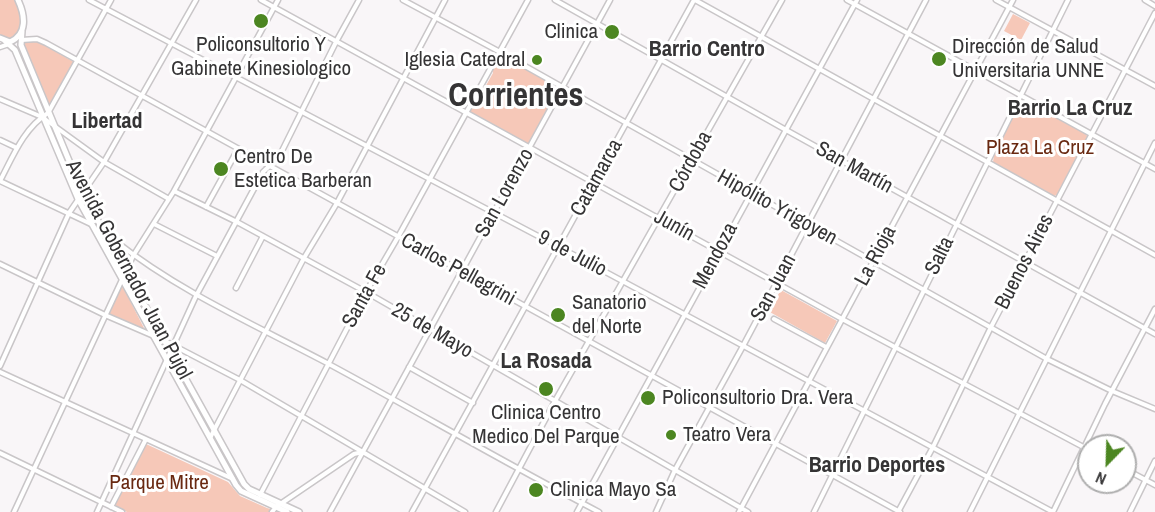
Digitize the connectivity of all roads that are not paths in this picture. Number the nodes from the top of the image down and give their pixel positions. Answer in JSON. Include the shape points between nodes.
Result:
{"nodes":[{"id":1,"x":18,"y":0,"type":"edge"},
{"id":2,"x":88,"y":0,"type":"edge"},
{"id":3,"x":111,"y":0,"type":"edge"},
{"id":4,"x":196,"y":0,"type":"edge"},
{"id":5,"x":261,"y":0,"type":"edge"},
{"id":6,"x":278,"y":0,"type":"edge"},
{"id":7,"x":360,"y":0,"type":"edge"},
{"id":8,"x":403,"y":0,"type":"edge"},
{"id":9,"x":445,"y":0,"type":"edge"},
{"id":10,"x":528,"y":0,"type":"edge"},
{"id":11,"x":555,"y":0,"type":"edge"},
{"id":12,"x":610,"y":0,"type":"edge"},
{"id":13,"x":695,"y":0,"type":"edge"},
{"id":14,"x":782,"y":0,"type":"edge"},
{"id":15,"x":846,"y":0,"type":"edge"},
{"id":16,"x":926,"y":0,"type":"edge"},
{"id":17,"x":996,"y":0,"type":"edge"},
{"id":18,"x":1013,"y":0,"type":"edge"},
{"id":19,"x":1068,"y":0,"type":"edge"},
{"id":20,"x":1145,"y":0,"type":"edge"},
{"id":21,"x":855,"y":2,"type":"edge"},
{"id":22,"x":1155,"y":6,"type":"edge"},
{"id":23,"x":274,"y":7,"type":"junction"},
{"id":24,"x":1010,"y":7,"type":"junction"},
{"id":25,"x":106,"y":9,"type":"junction"},
{"id":26,"x":1155,"y":13,"type":"edge"},
{"id":27,"x":435,"y":18,"type":"junction"},
{"id":28,"x":597,"y":24,"type":"junction"},
{"id":29,"x":1052,"y":30,"type":"junction"},
{"id":30,"x":908,"y":34,"type":"junction"},
{"id":31,"x":761,"y":37,"type":"junction"},
{"id":32,"x":2,"y":39,"type":"edge"},
{"id":33,"x":337,"y":40,"type":"junction"},
{"id":34,"x":15,"y":42,"type":"junction"},
{"id":35,"x":171,"y":43,"type":"junction"},
{"id":36,"x":0,"y":47,"type":"edge"},
{"id":37,"x":500,"y":52,"type":"junction"},
{"id":38,"x":662,"y":60,"type":"junction"},
{"id":39,"x":78,"y":61,"type":"junction"},
{"id":40,"x":819,"y":69,"type":"junction"},
{"id":41,"x":976,"y":70,"type":"junction"},
{"id":42,"x":1125,"y":70,"type":"junction"},
{"id":43,"x":236,"y":77,"type":"junction"},
{"id":44,"x":404,"y":78,"type":"junction"},
{"id":45,"x":1155,"y":86,"type":"edge"},
{"id":46,"x":563,"y":89,"type":"junction"},
{"id":47,"x":1020,"y":95,"type":"junction"},
{"id":48,"x":142,"y":96,"type":"junction"},
{"id":49,"x":727,"y":97,"type":"junction"},
{"id":50,"x":0,"y":99,"type":"edge"},
{"id":51,"x":874,"y":99,"type":"junction"},
{"id":52,"x":466,"y":111,"type":"junction"},
{"id":53,"x":302,"y":112,"type":"junction"},
{"id":54,"x":48,"y":113,"type":"junction"},
{"id":55,"x":42,"y":117,"type":"junction"},
{"id":56,"x":626,"y":124,"type":"junction"},
{"id":57,"x":55,"y":127,"type":"junction"},
{"id":58,"x":786,"y":130,"type":"junction"},
{"id":59,"x":207,"y":132,"type":"junction"},
{"id":60,"x":1091,"y":135,"type":"junction"},
{"id":61,"x":941,"y":136,"type":"junction"},
{"id":62,"x":0,"y":140,"type":"edge"},
{"id":63,"x":1155,"y":143,"type":"edge"},
{"id":64,"x":367,"y":147,"type":"junction"},
{"id":65,"x":531,"y":147,"type":"junction"},
{"id":66,"x":16,"y":148,"type":"junction"},
{"id":67,"x":238,"y":149,"type":"junction"},
{"id":68,"x":692,"y":161,"type":"junction"},
{"id":69,"x":842,"y":161,"type":"junction"},
{"id":70,"x":987,"y":161,"type":"junction"},
{"id":71,"x":104,"y":162,"type":"junction"},
{"id":72,"x":1145,"y":164,"type":"junction"},
{"id":73,"x":270,"y":167,"type":"junction"},
{"id":74,"x":1155,"y":169,"type":"edge"},
{"id":75,"x":430,"y":179,"type":"junction"},
{"id":76,"x":0,"y":181,"type":"edge"},
{"id":77,"x":595,"y":183,"type":"junction"},
{"id":78,"x":174,"y":191,"type":"junction"},
{"id":79,"x":82,"y":192,"type":"junction"},
{"id":80,"x":750,"y":194,"type":"junction"},
{"id":81,"x":907,"y":197,"type":"junction"},
{"id":82,"x":78,"y":199,"type":"junction"},
{"id":83,"x":170,"y":199,"type":"junction"},
{"id":84,"x":1057,"y":200,"type":"junction"},
{"id":85,"x":336,"y":203,"type":"junction"},
{"id":86,"x":206,"y":207,"type":"junction"},
{"id":87,"x":69,"y":213,"type":"junction"},
{"id":88,"x":494,"y":213,"type":"junction"},
{"id":89,"x":660,"y":218,"type":"junction"},
{"id":90,"x":237,"y":222,"type":"junction"},
{"id":91,"x":91,"y":224,"type":"junction"},
{"id":92,"x":154,"y":224,"type":"junction"},
{"id":93,"x":807,"y":225,"type":"junction"},
{"id":94,"x":956,"y":225,"type":"junction"},
{"id":95,"x":1111,"y":230,"type":"junction"},
{"id":96,"x":263,"y":236,"type":"junction"},
{"id":97,"x":398,"y":237,"type":"junction"},
{"id":98,"x":114,"y":240,"type":"dead end"},
{"id":99,"x":560,"y":247,"type":"junction"},
{"id":100,"x":719,"y":250,"type":"junction"},
{"id":101,"x":1155,"y":255,"type":"edge"},
{"id":102,"x":133,"y":256,"type":"junction"},
{"id":103,"x":217,"y":256,"type":"junction"},
{"id":104,"x":304,"y":258,"type":"junction"},
{"id":105,"x":872,"y":261,"type":"junction"},
{"id":106,"x":1025,"y":263,"type":"junction"},
{"id":107,"x":0,"y":264,"type":"edge"},
{"id":108,"x":462,"y":271,"type":"junction"},
{"id":109,"x":124,"y":277,"type":"junction"},
{"id":110,"x":37,"y":282,"type":"junction"},
{"id":111,"x":623,"y":282,"type":"junction"},
{"id":112,"x":777,"y":282,"type":"junction"},
{"id":113,"x":236,"y":288,"type":"dead end"},
{"id":114,"x":923,"y":290,"type":"junction"},
{"id":115,"x":366,"y":292,"type":"junction"},
{"id":116,"x":1080,"y":292,"type":"junction"},
{"id":117,"x":196,"y":296,"type":"junction"},
{"id":118,"x":526,"y":307,"type":"junction"},
{"id":119,"x":1155,"y":309,"type":"edge"},
{"id":120,"x":105,"y":315,"type":"junction"},
{"id":121,"x":684,"y":315,"type":"junction"},
{"id":122,"x":774,"y":319,"type":"dead end"},
{"id":123,"x":842,"y":319,"type":"junction"},
{"id":124,"x":991,"y":327,"type":"junction"},
{"id":125,"x":1145,"y":328,"type":"junction"},
{"id":126,"x":430,"y":329,"type":"junction"},
{"id":127,"x":265,"y":332,"type":"junction"},
{"id":128,"x":1155,"y":334,"type":"edge"},
{"id":129,"x":154,"y":338,"type":"junction"},
{"id":130,"x":163,"y":340,"type":"junction"},
{"id":131,"x":589,"y":342,"type":"junction"},
{"id":132,"x":173,"y":345,"type":"junction"},
{"id":133,"x":743,"y":346,"type":"junction"},
{"id":134,"x":826,"y":347,"type":"junction"},
{"id":135,"x":895,"y":347,"type":"junction"},
{"id":136,"x":170,"y":352,"type":"junction"},
{"id":137,"x":1047,"y":359,"type":"junction"},
{"id":138,"x":167,"y":360,"type":"junction"},
{"id":139,"x":328,"y":364,"type":"junction"},
{"id":140,"x":0,"y":366,"type":"edge"},
{"id":141,"x":493,"y":366,"type":"junction"},
{"id":142,"x":409,"y":367,"type":"junction"},
{"id":143,"x":0,"y":372,"type":"edge"},
{"id":144,"x":651,"y":376,"type":"junction"},
{"id":145,"x":240,"y":381,"type":"junction"},
{"id":146,"x":808,"y":381,"type":"junction"},
{"id":147,"x":964,"y":383,"type":"junction"},
{"id":148,"x":1112,"y":391,"type":"junction"},
{"id":149,"x":391,"y":400,"type":"junction"},
{"id":150,"x":555,"y":401,"type":"junction"},
{"id":151,"x":65,"y":402,"type":"junction"},
{"id":152,"x":473,"y":403,"type":"junction"},
{"id":153,"x":709,"y":408,"type":"junction"},
{"id":154,"x":1155,"y":409,"type":"edge"},
{"id":155,"x":864,"y":410,"type":"junction"},
{"id":156,"x":1020,"y":412,"type":"junction"},
{"id":157,"x":301,"y":416,"type":"junction"},
{"id":158,"x":214,"y":431,"type":"junction"},
{"id":159,"x":132,"y":434,"type":"junction"},
{"id":160,"x":1093,"y":434,"type":"edge"},
{"id":161,"x":455,"y":435,"type":"junction"},
{"id":162,"x":618,"y":437,"type":"junction"},
{"id":163,"x":210,"y":438,"type":"junction"},
{"id":164,"x":145,"y":440,"type":"junction"},
{"id":165,"x":775,"y":443,"type":"junction"},
{"id":166,"x":1077,"y":443,"type":"edge"},
{"id":167,"x":933,"y":447,"type":"junction"},
{"id":168,"x":362,"y":452,"type":"junction"},
{"id":169,"x":0,"y":453,"type":"edge"},
{"id":170,"x":1155,"y":461,"type":"edge"},
{"id":171,"x":1077,"y":468,"type":"edge"},
{"id":172,"x":34,"y":469,"type":"junction"},
{"id":173,"x":518,"y":469,"type":"junction"},
{"id":174,"x":675,"y":470,"type":"junction"},
{"id":175,"x":831,"y":475,"type":"junction"},
{"id":176,"x":1137,"y":475,"type":"edge"},
{"id":177,"x":988,"y":476,"type":"junction"},
{"id":178,"x":233,"y":479,"type":"junction"},
{"id":179,"x":1146,"y":480,"type":"junction"},
{"id":180,"x":1155,"y":485,"type":"edge"},
{"id":181,"x":425,"y":489,"type":"junction"},
{"id":182,"x":259,"y":496,"type":"junction"},
{"id":183,"x":101,"y":502,"type":"junction"},
{"id":184,"x":582,"y":503,"type":"junction"},
{"id":185,"x":111,"y":507,"type":"junction"},
{"id":186,"x":276,"y":507,"type":"edge"},
{"id":187,"x":740,"y":510,"type":"edge"},
{"id":188,"x":14,"y":512,"type":"edge"},
{"id":189,"x":97,"y":512,"type":"edge"},
{"id":190,"x":122,"y":512,"type":"edge"},
{"id":191,"x":288,"y":512,"type":"edge"},
{"id":192,"x":299,"y":512,"type":"edge"},
{"id":193,"x":330,"y":512,"type":"edge"},
{"id":194,"x":412,"y":512,"type":"edge"},
{"id":195,"x":465,"y":512,"type":"edge"},
{"id":196,"x":496,"y":512,"type":"edge"},
{"id":197,"x":577,"y":512,"type":"edge"},
{"id":198,"x":598,"y":512,"type":"edge"},
{"id":199,"x":656,"y":512,"type":"edge"},
{"id":200,"x":748,"y":512,"type":"edge"},
{"id":201,"x":814,"y":512,"type":"edge"},
{"id":202,"x":898,"y":512,"type":"edge"},
{"id":203,"x":970,"y":512,"type":"edge"},
{"id":204,"x":1053,"y":512,"type":"edge"},
{"id":205,"x":1130,"y":512,"type":"edge"}],
"edges":[{"from":1,"to":34,"type":"main road","via":[[24,18]]},
{"from":2,"to":25,"type":"street","name":"9 de Julio"},
{"from":3,"to":25,"type":"street"},
{"from":4,"to":35,"type":"street"},
{"from":5,"to":23,"type":"street","name":"Junín"},
{"from":6,"to":23,"type":"street"},
{"from":7,"to":33,"type":"street"},
{"from":8,"to":27,"type":"street","name":"Hipólito Yrigoyen"},
{"from":9,"to":27,"type":"street"},
{"from":10,"to":37,"type":"street","name":"Santa Fe"},
{"from":11,"to":28,"type":"street","name":"San Martín"},
{"from":12,"to":28,"type":"street","name":"San Lorenzo"},
{"from":13,"to":31,"type":"street"},
{"from":13,"to":38,"type":"street","name":"Catamarca"},
{"from":14,"to":31,"type":"street","name":"Córdoba"},
{"from":15,"to":21,"type":"street"},
{"from":16,"to":30,"type":"street","name":"San Juan"},
{"from":17,"to":24,"type":"street"},
{"from":18,"to":24,"type":"street","name":"La Rioja"},
{"from":19,"to":29,"type":"street","name":"Salta"},
{"from":20,"to":22,"type":"street"},
{"from":21,"to":30,"type":"street"},
{"from":21,"to":40,"type":"street","name":"Mendoza"},
{"from":23,"to":33,"type":"street","name":"Junín"},
{"from":23,"to":43,"type":"street"},
{"from":24,"to":29,"type":"street"},
{"from":24,"to":41,"type":"street","name":"La Rioja"},
{"from":25,"to":35,"type":"street","name":"9 de Julio"},
{"from":25,"to":39,"type":"street"},
{"from":26,"to":42,"type":"street","name":"Buenos Aires"},
{"from":27,"to":37,"type":"street","name":"Hipólito Yrigoyen"},
{"from":27,"to":44,"type":"street"},
{"from":28,"to":38,"type":"street","name":"San Martín"},
{"from":28,"to":46,"type":"street","name":"San Lorenzo"},
{"from":29,"to":42,"type":"street"},
{"from":29,"to":47,"type":"street","name":"Salta"},
{"from":30,"to":41,"type":"street"},
{"from":30,"to":51,"type":"street","name":"San Juan"},
{"from":31,"to":40,"type":"street"},
{"from":31,"to":49,"type":"street","name":"Córdoba"},
{"from":32,"to":34,"type":"main road"},
{"from":33,"to":44,"type":"street","name":"Junín"},
{"from":33,"to":53,"type":"street"},
{"from":34,"to":36,"type":"street"},
{"from":34,"to":39,"type":"street","name":"Carlos Pellegrini","via":[[37,39]]},
{"from":34,"to":54,"type":"main road","name":"Avenida Gobernador Juan Pujol"},
{"from":34,"to":55,"type":"main road","name":"Avenida Gobernador Juan Pujol"},
{"from":35,"to":43,"type":"street","name":"9 de Julio"},
{"from":35,"to":48,"type":"street"},
{"from":37,"to":46,"type":"street","name":"Hipólito Yrigoyen"},
{"from":37,"to":52,"type":"street","name":"Santa Fe"},
{"from":38,"to":49,"type":"street","name":"San Martín"},
{"from":38,"to":56,"type":"street","name":"Catamarca"},
{"from":39,"to":48,"type":"street","name":"Carlos Pellegrini"},
{"from":39,"to":54,"type":"street"},
{"from":40,"to":51,"type":"street"},
{"from":40,"to":58,"type":"street","name":"Mendoza"},
{"from":41,"to":47,"type":"street"},
{"from":41,"to":61,"type":"street","name":"La Rioja"},
{"from":42,"to":45,"type":"street"},
{"from":42,"to":60,"type":"street","name":"Buenos Aires"},
{"from":43,"to":53,"type":"street","name":"9 de Julio"},
{"from":43,"to":59,"type":"street"},
{"from":44,"to":52,"type":"street","name":"Junín"},
{"from":44,"to":64,"type":"street"},
{"from":46,"to":56,"type":"street","name":"Hipólito Yrigoyen"},
{"from":46,"to":65,"type":"street","name":"San Lorenzo"},
{"from":47,"to":60,"type":"street"},
{"from":47,"to":70,"type":"street","name":"Salta"},
{"from":48,"to":59,"type":"street","name":"Carlos Pellegrini"},
{"from":48,"to":71,"type":"street"},
{"from":49,"to":58,"type":"street","name":"San Martín"},
{"from":49,"to":68,"type":"street","name":"Córdoba"},
{"from":50,"to":55,"type":"street"},
{"from":51,"to":61,"type":"street"},
{"from":51,"to":69,"type":"street","name":"San Juan"},
{"from":52,"to":65,"type":"street","name":"Junín"},
{"from":52,"to":75,"type":"street","name":"Santa Fe"},
{"from":53,"to":64,"type":"street","name":"9 de Julio"},
{"from":53,"to":73,"type":"street","via":[[279,158]]},
{"from":54,"to":55,"type":"street"},
{"from":54,"to":57,"type":"main road","name":"Avenida Gobernador Juan Pujol"},
{"from":55,"to":57,"type":"street"},
{"from":55,"to":66,"type":"street"},
{"from":55,"to":82,"type":"main road","name":"Avenida Gobernador Juan Pujol"},
{"from":56,"to":68,"type":"street","name":"Hipólito Yrigoyen"},
{"from":56,"to":77,"type":"street","name":"Catamarca"},
{"from":57,"to":71,"type":"street"},
{"from":57,"to":79,"type":"main road","name":"Avenida Gobernador Juan Pujol"},
{"from":58,"to":69,"type":"street","name":"San Martín"},
{"from":58,"to":80,"type":"street","name":"Mendoza"},
{"from":59,"to":67,"type":"street","name":"Carlos Pellegrini"},
{"from":59,"to":78,"type":"street"},
{"from":60,"to":72,"type":"street"},
{"from":60,"to":84,"type":"street","name":"Buenos Aires"},
{"from":61,"to":70,"type":"street"},
{"from":61,"to":81,"type":"street","name":"La Rioja"},
{"from":62,"to":66,"type":"street"},
{"from":63,"to":72,"type":"street"},
{"from":64,"to":75,"type":"street","name":"9 de Julio"},
{"from":64,"to":85,"type":"street"},
{"from":65,"to":77,"type":"street","name":"Junín"},
{"from":65,"to":88,"type":"street","name":"San Lorenzo"},
{"from":66,"to":76,"type":"street"},
{"from":67,"to":73,"type":"street","name":"Carlos Pellegrini"},
{"from":67,"to":86,"type":"street"},
{"from":68,"to":80,"type":"street","name":"Hipólito Yrigoyen"},
{"from":68,"to":89,"type":"street","name":"Córdoba"},
{"from":69,"to":81,"type":"street","name":"San Martín"},
{"from":69,"to":93,"type":"street","name":"San Juan"},
{"from":70,"to":84,"type":"street"},
{"from":70,"to":94,"type":"street","name":"Salta"},
{"from":71,"to":79,"type":"street"},
{"from":71,"to":83,"type":"street"},
{"from":72,"to":74,"type":"street"},
{"from":72,"to":95,"type":"street"},
{"from":73,"to":85,"type":"street","name":"Carlos Pellegrini"},
{"from":73,"to":90,"type":"street","via":[[263,172]]},
{"from":75,"to":88,"type":"street","name":"9 de Julio"},
{"from":75,"to":97,"type":"street","name":"Santa Fe"},
{"from":76,"to":87,"type":"street"},
{"from":77,"to":89,"type":"street","name":"Junín"},
{"from":77,"to":99,"type":"street","name":"Catamarca"},
{"from":78,"to":83,"type":"street"},
{"from":78,"to":86,"type":"street","name":"25 de Mayo"},
{"from":79,"to":82,"type":"street"},
{"from":79,"to":109,"type":"main road","name":"Avenida Gobernador Juan Pujol"},
{"from":80,"to":93,"type":"street","name":"Hipólito Yrigoyen"},
{"from":80,"to":100,"type":"street","name":"Mendoza"},
{"from":81,"to":94,"type":"street","name":"San Martín"},
{"from":81,"to":105,"type":"street","name":"La Rioja"},
{"from":82,"to":87,"type":"street"},
{"from":82,"to":91,"type":"main road","name":"Avenida Gobernador Juan Pujol"},
{"from":83,"to":92,"type":"street"},
{"from":84,"to":95,"type":"street"},
{"from":84,"to":106,"type":"street","name":"Buenos Aires"},
{"from":85,"to":97,"type":"street","name":"Carlos Pellegrini"},
{"from":85,"to":104,"type":"street"},
{"from":86,"to":90,"type":"street","name":"25 de Mayo"},
{"from":87,"to":91,"type":"street"},
{"from":87,"to":110,"type":"street"},
{"from":88,"to":99,"type":"street","name":"9 de Julio"},
{"from":88,"to":108,"type":"street","name":"San Lorenzo"},
{"from":89,"to":100,"type":"street","name":"Junín"},
{"from":89,"to":111,"type":"street","name":"Córdoba"},
{"from":90,"to":96,"type":"street","name":"25 de Mayo"},
{"from":90,"to":103,"type":"street"},
{"from":91,"to":109,"type":"main road","name":"Avenida Gobernador Juan Pujol"},
{"from":92,"to":102,"type":"street"},
{"from":92,"to":103,"type":"street"},
{"from":93,"to":105,"type":"street","name":"Hipólito Yrigoyen"},
{"from":93,"to":112,"type":"street","name":"San Juan"},
{"from":94,"to":106,"type":"street","name":"San Martín"},
{"from":94,"to":114,"type":"street","name":"Salta"},
{"from":95,"to":101,"type":"street"},
{"from":95,"to":116,"type":"street"},
{"from":96,"to":104,"type":"street","name":"25 de Mayo"},
{"from":96,"to":113,"type":"street"},
{"from":97,"to":108,"type":"street","name":"Carlos Pellegrini"},
{"from":97,"to":115,"type":"street","name":"Santa Fe"},
{"from":98,"to":102,"type":"street"},
{"from":99,"to":111,"type":"street","name":"9 de Julio"},
{"from":99,"to":118,"type":"street","name":"Catamarca"},
{"from":100,"to":112,"type":"street","name":"Junín"},
{"from":100,"to":121,"type":"street","name":"Mendoza"},
{"from":102,"to":109,"type":"street"},
{"from":102,"to":117,"type":"street"},
{"from":103,"to":117,"type":"street"},
{"from":104,"to":115,"type":"street","name":"25 de Mayo"},
{"from":104,"to":127,"type":"street"},
{"from":105,"to":114,"type":"street","name":"Hipólito Yrigoyen"},
{"from":105,"to":123,"type":"street","name":"La Rioja"},
{"from":106,"to":116,"type":"street","name":"San Martín"},
{"from":106,"to":124,"type":"street","name":"Buenos Aires"},
{"from":107,"to":110,"type":"street"},
{"from":108,"to":118,"type":"street","name":"Carlos Pellegrini"},
{"from":108,"to":126,"type":"street","name":"San Lorenzo"},
{"from":109,"to":120,"type":"street"},
{"from":109,"to":129,"type":"main road","name":"Avenida Gobernador Juan Pujol"},
{"from":109,"to":130,"type":"main road","name":"Avenida Gobernador Juan Pujol"},
{"from":110,"to":120,"type":"street"},
{"from":110,"to":140,"type":"street"},
{"from":111,"to":121,"type":"street","name":"9 de Julio"},
{"from":111,"to":131,"type":"street","name":"Córdoba"},
{"from":112,"to":123,"type":"street","name":"Junín"},
{"from":112,"to":133,"type":"street","name":"San Juan"},
{"from":114,"to":124,"type":"street","name":"Hipólito Yrigoyen"},
{"from":114,"to":135,"type":"street","name":"Salta"},
{"from":115,"to":126,"type":"street","name":"25 de Mayo"},
{"from":115,"to":139,"type":"street","name":"Santa Fe"},
{"from":116,"to":125,"type":"street","name":"San Martín"},
{"from":116,"to":137,"type":"street"},
{"from":117,"to":127,"type":"street"},
{"from":117,"to":132,"type":"street"},
{"from":118,"to":131,"type":"street","name":"Carlos Pellegrini"},
{"from":118,"to":141,"type":"street","name":"Catamarca"},
{"from":119,"to":125,"type":"street"},
{"from":120,"to":129,"type":"street"},
{"from":120,"to":151,"type":"street"},
{"from":121,"to":133,"type":"street","name":"9 de Julio"},
{"from":121,"to":144,"type":"street","name":"Mendoza"},
{"from":122,"to":134,"type":"street"},
{"from":123,"to":134,"type":"street","name":"La Rioja"},
{"from":123,"to":135,"type":"street","name":"Junín"},
{"from":124,"to":137,"type":"street","name":"Hipólito Yrigoyen"},
{"from":124,"to":147,"type":"street","name":"Buenos Aires"},
{"from":125,"to":128,"type":"street","name":"San Martín"},
{"from":125,"to":148,"type":"street"},
{"from":126,"to":141,"type":"street","name":"25 de Mayo"},
{"from":126,"to":142,"type":"street","name":"San Lorenzo"},
{"from":127,"to":139,"type":"street"},
{"from":127,"to":145,"type":"street"},
{"from":129,"to":130,"type":"street"},
{"from":129,"to":138,"type":"main road","name":"Avenida Gobernador Juan Pujol"},
{"from":130,"to":132,"type":"street"},
{"from":130,"to":136,"type":"main road","name":"Avenida Gobernador Juan Pujol"},
{"from":131,"to":144,"type":"street","name":"Carlos Pellegrini"},
{"from":131,"to":150,"type":"street","name":"Córdoba"},
{"from":132,"to":136,"type":"street"},
{"from":132,"to":145,"type":"street"},
{"from":133,"to":146,"type":"street","name":"9 de Julio"},
{"from":133,"to":153,"type":"street","name":"San Juan"},
{"from":134,"to":146,"type":"street","name":"La Rioja"},
{"from":135,"to":147,"type":"street","name":"Junín"},
{"from":135,"to":155,"type":"street","name":"Salta"},
{"from":136,"to":138,"type":"street"},
{"from":136,"to":158,"type":"main road","name":"Avenida Gobernador Juan Pujol"},
{"from":137,"to":148,"type":"street","name":"Hipólito Yrigoyen"},
{"from":137,"to":156,"type":"street"},
{"from":138,"to":159,"type":"street"},
{"from":138,"to":163,"type":"main road","name":"Avenida Gobernador Juan Pujol"},
{"from":139,"to":149,"type":"street"},
{"from":139,"to":157,"type":"street","name":"Santa Fe"},
{"from":141,"to":150,"type":"street","name":"25 de Mayo"},
{"from":141,"to":152,"type":"street","name":"Catamarca"},
{"from":142,"to":149,"type":"street","name":"San Lorenzo"},
{"from":142,"to":152,"type":"street"},
{"from":143,"to":151,"type":"street"},
{"from":144,"to":153,"type":"street","name":"Carlos Pellegrini"},
{"from":144,"to":162,"type":"street","name":"Mendoza"},
{"from":145,"to":157,"type":"street"},
{"from":145,"to":158,"type":"street"},
{"from":146,"to":155,"type":"street","name":"9 de Julio"},
{"from":146,"to":165,"type":"street","name":"La Rioja"},
{"from":147,"to":156,"type":"street","name":"Junín"},
{"from":147,"to":167,"type":"street","name":"Buenos Aires"},
{"from":148,"to":154,"type":"street","name":"Hipólito Yrigoyen"},
{"from":148,"to":160,"type":"street"},
{"from":149,"to":161,"type":"street"},
{"from":149,"to":168,"type":"street","name":"San Lorenzo"},
{"from":150,"to":162,"type":"street","name":"25 de Mayo"},
{"from":150,"to":173,"type":"street","name":"Córdoba"},
{"from":151,"to":159,"type":"street"},
{"from":151,"to":172,"type":"street"},
{"from":152,"to":161,"type":"street","name":"Catamarca"},
{"from":153,"to":165,"type":"street","name":"Carlos Pellegrini"},
{"from":153,"to":174,"type":"street","name":"San Juan"},
{"from":155,"to":167,"type":"street","name":"9 de Julio"},
{"from":155,"to":175,"type":"street","name":"Salta"},
{"from":156,"to":166,"type":"street","name":"Junín"},
{"from":156,"to":177,"type":"street"},
{"from":157,"to":168,"type":"street"},
{"from":157,"to":182,"type":"street","name":"Santa Fe"},
{"from":158,"to":163,"type":"street"},
{"from":158,"to":182,"type":"main road","name":"Avenida Gobernador Juan Pujol","via":[[244,484]]},
{"from":159,"to":164,"type":"street"},
{"from":159,"to":183,"type":"street"},
{"from":161,"to":173,"type":"street"},
{"from":161,"to":181,"type":"street","name":"Catamarca"},
{"from":162,"to":174,"type":"street","name":"25 de Mayo"},
{"from":162,"to":184,"type":"street","name":"Mendoza"},
{"from":163,"to":178,"type":"main road","name":"Avenida Gobernador Juan Pujol"},
{"from":164,"to":178,"type":"street"},
{"from":164,"to":185,"type":"street"},
{"from":165,"to":175,"type":"street","name":"Carlos Pellegrini"},
{"from":165,"to":187,"type":"street","name":"La Rioja"},
{"from":167,"to":177,"type":"street","name":"9 de Julio"},
{"from":167,"to":202,"type":"street","name":"Buenos Aires"},
{"from":168,"to":181,"type":"street"},
{"from":168,"to":186,"type":"street"},
{"from":168,"to":193,"type":"street","name":"San Lorenzo"},
{"from":169,"to":172,"type":"street"},
{"from":170,"to":179,"type":"street"},
{"from":171,"to":204,"type":"street"},
{"from":172,"to":183,"type":"street"},
{"from":172,"to":188,"type":"street"},
{"from":173,"to":184,"type":"street"},
{"from":173,"to":196,"type":"street","name":"Córdoba"},
{"from":174,"to":187,"type":"street","name":"25 de Mayo"},
{"from":174,"to":199,"type":"street","name":"San Juan"},
{"from":175,"to":201,"type":"street","name":"Salta"},
{"from":175,"to":202,"type":"street","name":"Carlos Pellegrini"},
{"from":176,"to":179,"type":"street"},
{"from":177,"to":203,"type":"street"},
{"from":177,"to":204,"type":"street","name":"9 de Julio"},
{"from":178,"to":182,"type":"main road","name":"Avenida Gobernador Juan Pujol","via":[[241,491]]},
{"from":179,"to":180,"type":"street"},
{"from":179,"to":205,"type":"street"},
{"from":181,"to":194,"type":"street","name":"Catamarca"},
{"from":181,"to":195,"type":"street"},
{"from":182,"to":186,"type":"main road"},
{"from":183,"to":185,"type":"street"},
{"from":183,"to":189,"type":"street"},
{"from":184,"to":197,"type":"street","name":"Mendoza"},
{"from":184,"to":198,"type":"street"},
{"from":185,"to":190,"type":"street"},
{"from":186,"to":191,"type":"main road"},
{"from":186,"to":192,"type":"main road"},
{"from":187,"to":200,"type":"street","name":"25 de Mayo"}]}
